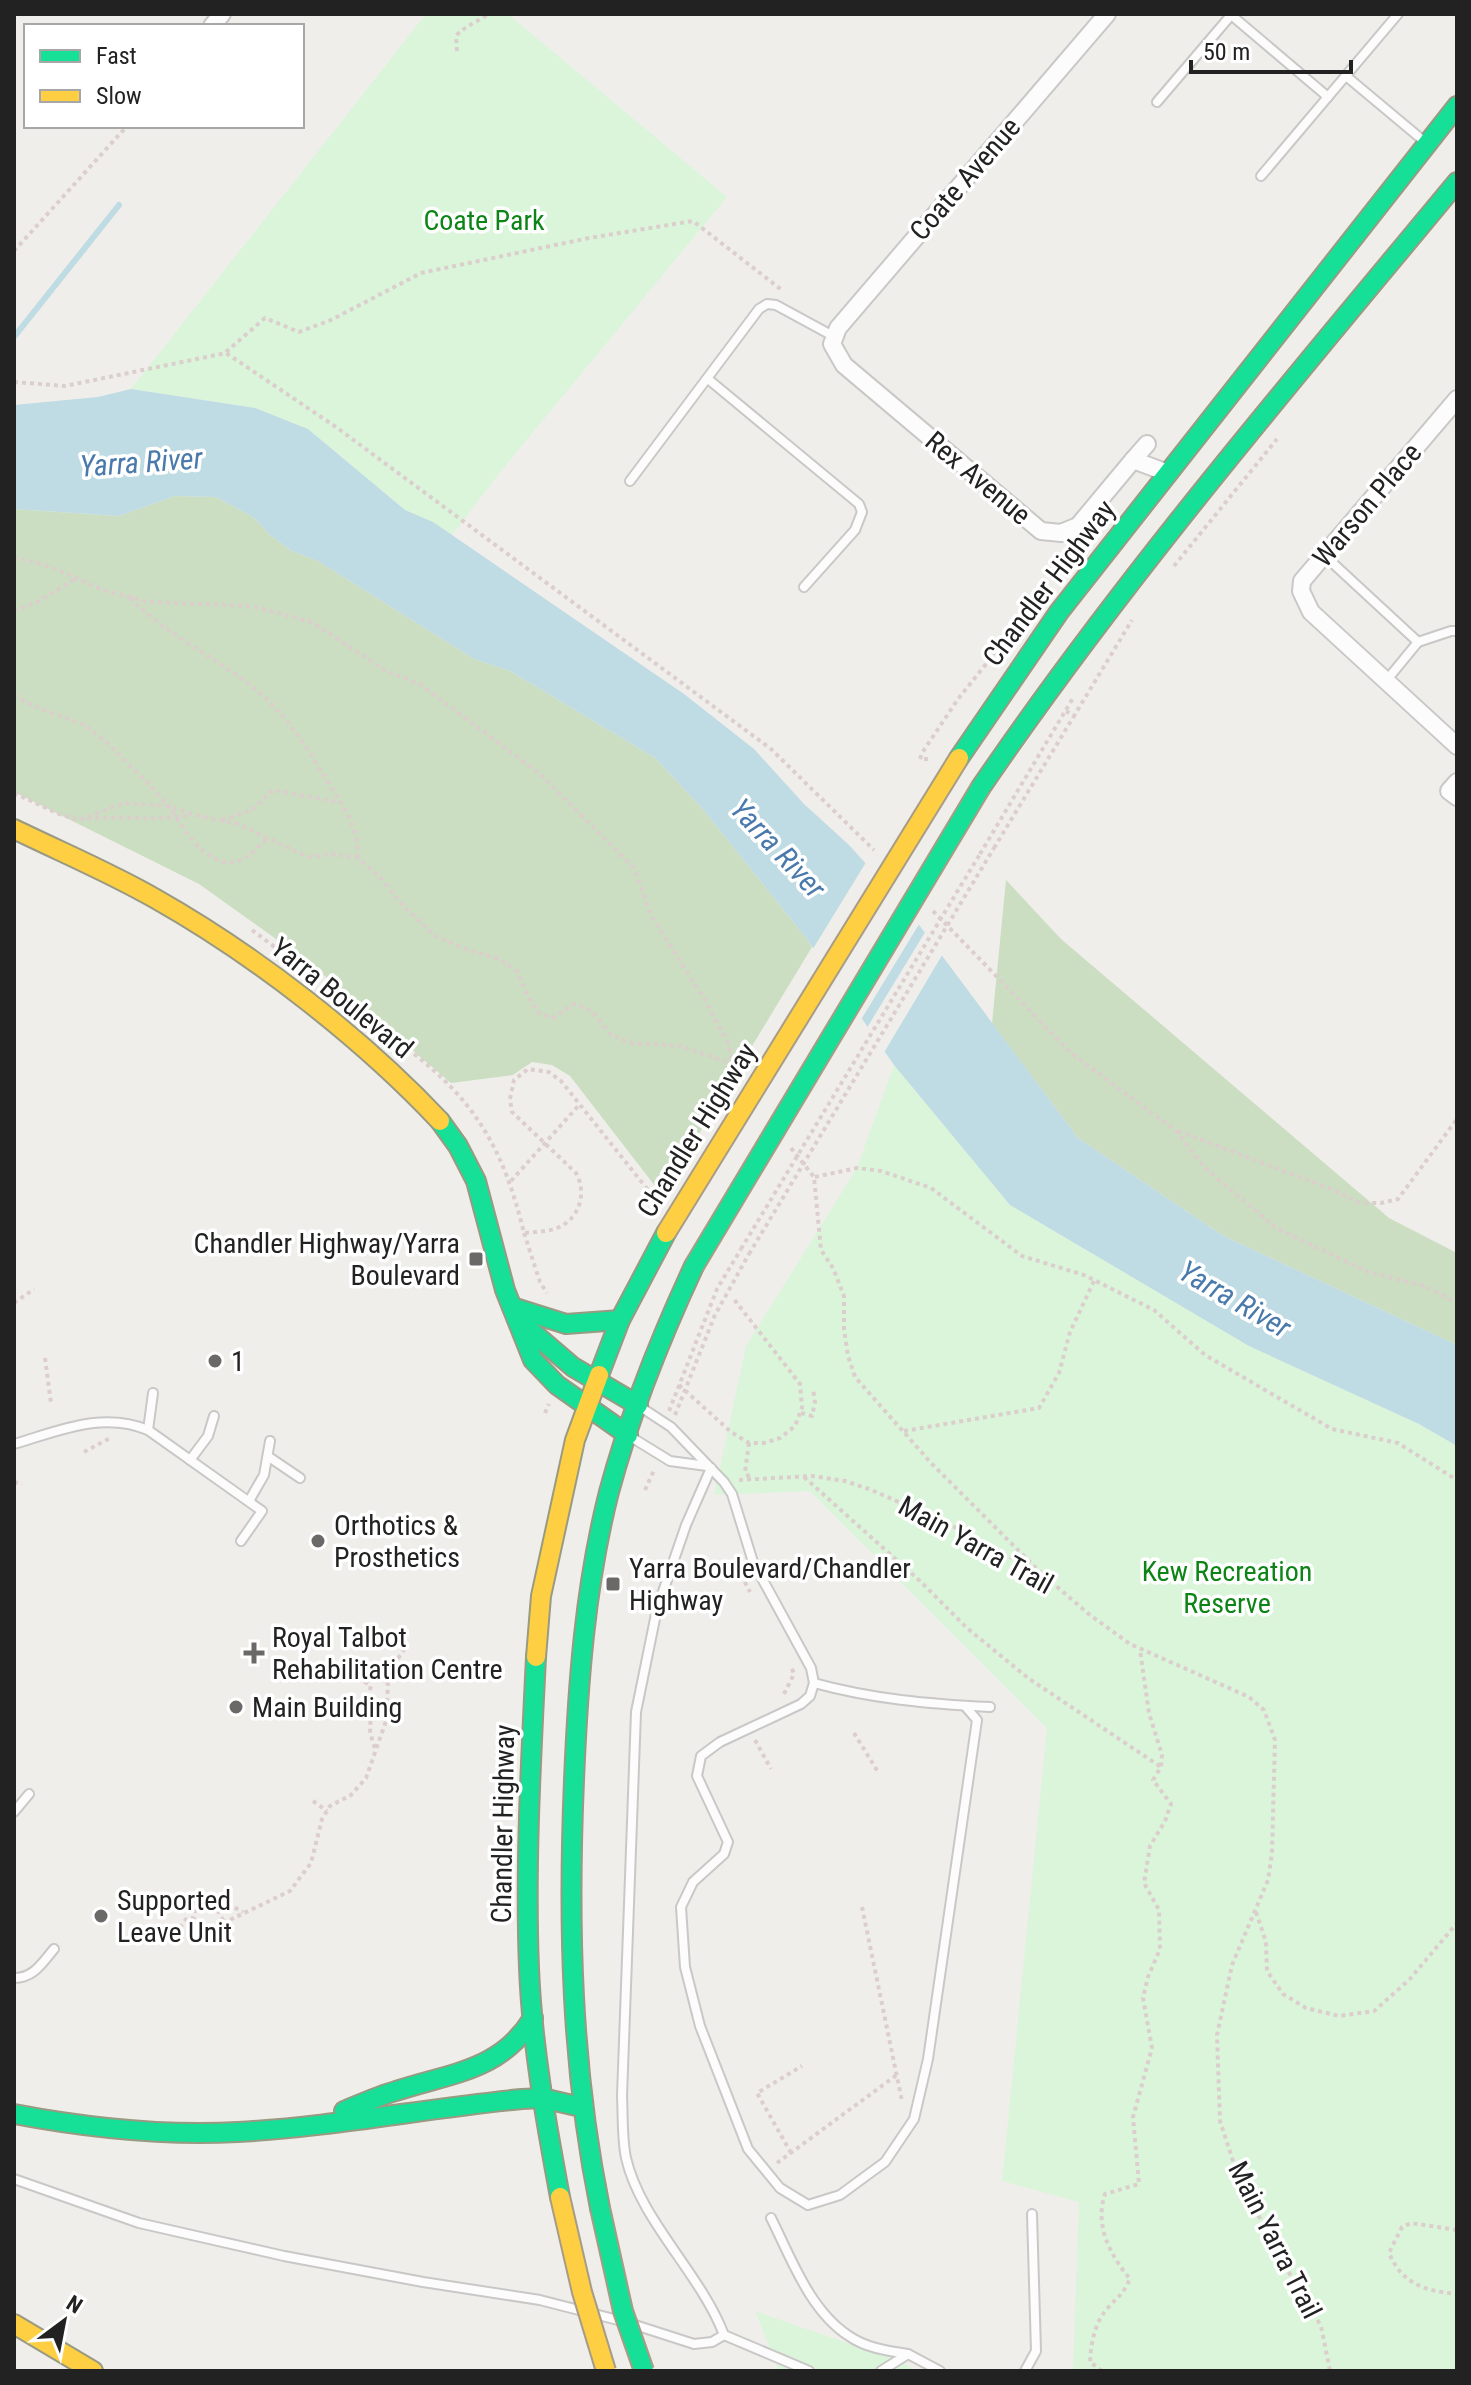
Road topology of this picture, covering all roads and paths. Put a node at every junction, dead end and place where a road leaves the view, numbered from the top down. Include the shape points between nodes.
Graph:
1 (488, 14) edge
2 (1107, 14) edge
3 (1231, 14) edge
4 (1398, 14) edge
5 (457, 51) dead end
6 (1346, 76) junction
7 (1328, 97) junction
8 (1157, 102) dead end
9 (1457, 106) edge
10 (125, 128) edge
11 (1427, 144) junction
12 (1261, 176) dead end
13 (1457, 182) edge
14 (14, 251) edge
15 (790, 297) dead end
16 (833, 342) junction
17 (226, 353) junction
18 (708, 379) junction
19 (14, 382) edge
20 (1457, 399) edge
21 (1281, 434) dead end
22 (1147, 444) dead end
23 (1133, 460) junction
24 (1168, 473) junction
25 (630, 481) dead end
26 (1325, 556) junction
27 (14, 557) edge
28 (1174, 566) dead end
29 (77, 578) junction
30 (804, 587) dead end
31 (129, 597) junction
32 (1035, 603) dead end
33 (14, 611) edge
34 (1135, 614) dead end
35 (1457, 631) edge
36 (1418, 642) junction
37 (1386, 681) junction
38 (14, 695) edge
39 (1074, 716) junction
40 (1457, 746) edge
41 (928, 759) dead end
42 (1023, 783) junction
43 (1030, 787) junction
44 (14, 793) edge
45 (340, 802) junction
46 (168, 806) junction
47 (192, 814) junction
48 (174, 818) junction
49 (84, 820) junction
50 (219, 821) junction
51 (14, 829) edge
52 (268, 838) junction
53 (881, 857) dead end
54 (357, 858) junction
55 (932, 910) dead end
56 (733, 1064) junction
57 (741, 1077) dead end
58 (580, 1104) junction
59 (1457, 1119) edge
60 (1175, 1130) junction
61 (786, 1141) dead end
62 (545, 1143) junction
63 (814, 1177) junction
64 (511, 1181) dead end
65 (656, 1200) dead end
66 (575, 1214) dead end
67 (524, 1233) dead end
68 (1094, 1281) junction
69 (34, 1289) dead end
70 (549, 1296) dead end
71 (733, 1298) dead end
72 (14, 1303) edge
73 (1457, 1303) edge
74 (513, 1312) junction
75 (620, 1320) junction
76 (45, 1358) dead end
77 (596, 1380) junction
78 (813, 1389) dead end
79 (684, 1390) junction
80 (153, 1393) dead end
81 (51, 1403) dead end
82 (638, 1405) junction
83 (586, 1407) junction
84 (801, 1413) junction
85 (214, 1416) dead end
86 (148, 1430) junction
87 (904, 1431) junction
88 (628, 1435) junction
89 (270, 1441) dead end
90 (749, 1443) junction
91 (14, 1444) edge
92 (269, 1457) junction
93 (190, 1460) junction
94 (709, 1468) junction
95 (804, 1477) junction
96 (300, 1478) dead end
97 (1457, 1480) edge
98 (14, 1482) edge
99 (22, 1484) dead end
100 (249, 1501) junction
101 (241, 1541) dead end
102 (738, 1563) dead end
103 (1042, 1574) junction
104 (758, 1604) dead end
105 (400, 1639) dead end
106 (1140, 1648) junction
107 (788, 1655) dead end
108 (386, 1676) junction
109 (814, 1683) junction
110 (777, 1698) dead end
111 (965, 1706) junction
112 (990, 1707) dead end
113 (751, 1727) junction
114 (854, 1733) dead end
115 (375, 1749) junction
116 (1161, 1767) junction
117 (771, 1769) dead end
118 (878, 1772) dead end
119 (29, 1794) dead end
120 (313, 1801) dead end
121 (327, 1811) junction
122 (14, 1812) edge
123 (209, 1894) junction
124 (862, 1907) dead end
125 (1256, 1912) junction
126 (245, 1913) junction
127 (224, 1922) junction
128 (1457, 1923) edge
129 (167, 1928) dead end
130 (175, 1934) junction
131 (54, 1949) dead end
132 (14, 1978) edge
133 (533, 2018) junction
134 (802, 2066) dead end
135 (898, 2074) junction
136 (542, 2098) junction
137 (581, 2107) junction
138 (14, 2114) edge
139 (312, 2124) junction
140 (908, 2131) junction
141 (791, 2153) junction
142 (767, 2171) junction
143 (14, 2179) edge
144 (1032, 2214) dead end
145 (771, 2218) dead end
146 (1457, 2230) edge
147 (1457, 2294) edge
148 (14, 2324) edge
149 (724, 2335) junction
150 (908, 2354) junction
151 (93, 2371) edge
152 (606, 2371) edge
153 (644, 2371) edge
154 (809, 2371) edge
155 (881, 2371) edge
156 (940, 2371) edge
157 (1025, 2371) edge
158 (1102, 2371) edge
159 (1115, 2371) edge
160 (1133, 2371) edge
161 (1330, 2371) edge

1 - 5 path via 465,25 456,36
2 - 16 street, Coate Avenue
3 - 7 lane
3 - 8 lane
4 - 6 lane
6 - 7 lane
6 - 11 lane
7 - 12 lane
9 - 11 main road, Chandler Highway
10 - 14 path
11 - 24 main road, Chandler Highway
13 - 82 main road, bridge via 1111,603 1029,714 714,1229 663,1332
15 - 17 path via 693,221 421,273 299,332 265,318
16 - 18 lane via 784,308 767,304
16 - 23 street, Rex Avenue via 844,365 1030,524 1049,533 1072,530
17 - 19 path via 65,386
17 - 53 path via 336,427 771,749
18 - 25 lane
18 - 30 lane via 859,504 862,512 855,530
20 - 26 street, Warson Place
21 - 28 path
22 - 23 street, Rex Avenue
23 - 24 street
24 - 75 main road, Chandler Highway, bridge via 1059,612 959,758 666,1233
26 - 36 lane
26 - 37 street, Warson Place via 1302,581 1311,612
27 - 29 path
29 - 31 path
29 - 33 path
31 - 45 path via 147,616 254,688 278,711
31 - 56 path via 250,606 312,622 386,671 421,685 540,774 634,868 652,917 728,1043
32 - 41 path via 958,699 922,753 920,759
34 - 39 path
35 - 36 lane
36 - 37 lane
37 - 40 street, Warson Place
38 - 46 path via 86,725
39 - 42 path via 1066,711
39 - 43 path
42 - 43 path
42 - 79 path, bridge via 717,1289 679,1385
43 - 79 path, bridge via 749,1254 715,1315
44 - 49 path
45 - 50 path via 273,790 252,810
45 - 54 path via 359,841
46 - 47 path
46 - 48 path
46 - 49 path via 124,803
47 - 48 path
47 - 50 path
48 - 49 path
48 - 52 path via 195,843 222,862 249,856
50 - 52 path
51 - 74 main road, Yarra Boulevard via 142,892 224,940 409,1088 440,1121 476,1181
52 - 54 path via 308,857
54 - 56 path via 437,937 499,959 518,972 539,1013 552,1018 574,1004 592,1011 610,1034 631,1043 680,1046
55 - 60 path via 1071,1053
56 - 57 path
58 - 62 path
58 - 62 path via 549,1072 528,1069 514,1080 512,1112
58 - 65 path
59 - 60 path via 1398,1199 1381,1203 1360,1203
60 - 73 path via 1205,1168 1276,1228 1368,1272 1425,1286
61 - 63 path
62 - 64 path
62 - 66 path via 581,1180 583,1195
63 - 68 path via 857,1168 931,1188 1022,1256
63 - 87 path via 821,1250 844,1296 844,1329 855,1377
67 - 70 path
68 - 87 path via 1070,1332 1059,1373 1039,1408
68 - 97 path via 1154,1310 1205,1355 1332,1429 1398,1443
69 - 72 path
71 - 84 path via 800,1384
74 - 75 main road via 566,1324
74 - 77 main road via 567,1362
74 - 83 main road, Yarra Boulevard via 537,1366
75 - 77 main road, Chandler Highway
76 - 81 path
77 - 82 main road
77 - 83 main road, Chandler Highway
78 - 84 path via 812,1416
79 - 90 path
80 - 86 lane
82 - 88 main road
82 - 94 lane via 671,1427
83 - 88 main road, Yarra Boulevard
83 - 133 main road, Chandler Highway via 570,1454 537,1625 529,1926
84 - 90 path via 780,1438
85 - 93 lane via 208,1436
86 - 91 lane via 101,1421
86 - 93 lane
87 - 103 path
88 - 94 lane via 670,1461
88 - 137 main road via 602,1527 588,1605 575,1752 571,1979
89 - 92 lane
90 - 95 path, Main Yarra Trail via 745,1472 750,1478
92 - 96 lane
92 - 100 lane
93 - 100 lane
94 - 109 lane via 732,1494 753,1562 811,1668
94 - 149 lane via 657,1609 636,1712 622,2096 626,2157 638,2189 714,2309
95 - 103 path, Main Yarra Trail via 869,1489
95 - 116 path via 1028,1678
98 - 99 path
100 - 101 lane via 262,1511
102 - 104 path
103 - 106 path, Main Yarra Trail via 1121,1639
105 - 108 path via 406,1647
106 - 116 path
106 - 125 path, Main Yarra Trail via 1249,1697 1271,1724 1272,1853
107 - 110 path via 794,1674 787,1692
108 - 115 path via 386,1721
108 - 115 path via 369,1664 362,1671 371,1686 364,1708 373,1716 369,1732
109 - 111 lane via 859,1695
109 - 113 lane via 801,1704
111 - 112 lane
111 - 140 lane via 977,1720 928,2059
113 - 117 path
113 - 142 lane via 701,1756 697,1776 728,1842 724,1854 693,1882 681,1907 685,1967 700,2026 748,2149
114 - 118 path
115 - 121 path via 366,1778
116 - 158 path via 1153,1780 1171,1804 1150,1846 1144,1883 1159,1910 1160,1949 1143,1998 1152,2048 1133,2117 1139,2184 1105,2194 1100,2208 1113,2258 1130,2279 1091,2341 1090,2362
119 - 122 lane
120 - 121 path
121 - 126 path via 311,1863 290,1891
123 - 126 path
123 - 127 path
123 - 130 path via 196,1901 194,1918 187,1918
124 - 135 path
125 - 128 path via 1266,1942 1267,1971 1283,1994 1306,2008 1339,2016 1374,2011 1409,1980
125 - 161 path, Main Yarra Trail via 1232,1965 1217,2035 1220,2121 1242,2184 1321,2326
126 - 127 path
127 - 130 path via 186,1941
129 - 130 path
131 - 132 lane via 36,1972
133 - 136 main road, Chandler Highway
133 - 139 main road via 521,2038 499,2056
134 - 141 path via 757,2093
135 - 140 path
135 - 141 path
136 - 137 main road
136 - 139 main road
136 - 152 main road, Chandler Highway, bridge via 582,2292
137 - 153 main road, bridge via 623,2311
138 - 139 main road via 139,2132 241,2132
140 - 142 lane via 874,2171 840,2195 808,2205 780,2188
141 - 142 path
143 - 149 lane via 139,2223 284,2256 540,2300 694,2344
144 - 157 lane via 1036,2351
145 - 150 lane via 822,2312 849,2337 881,2351
146 - 147 path via 1411,2223 1402,2227 1389,2253 1396,2270 1410,2281 1431,2292
148 - 151 main road
149 - 154 lane
150 - 155 lane
150 - 156 lane
159 - 160 path

